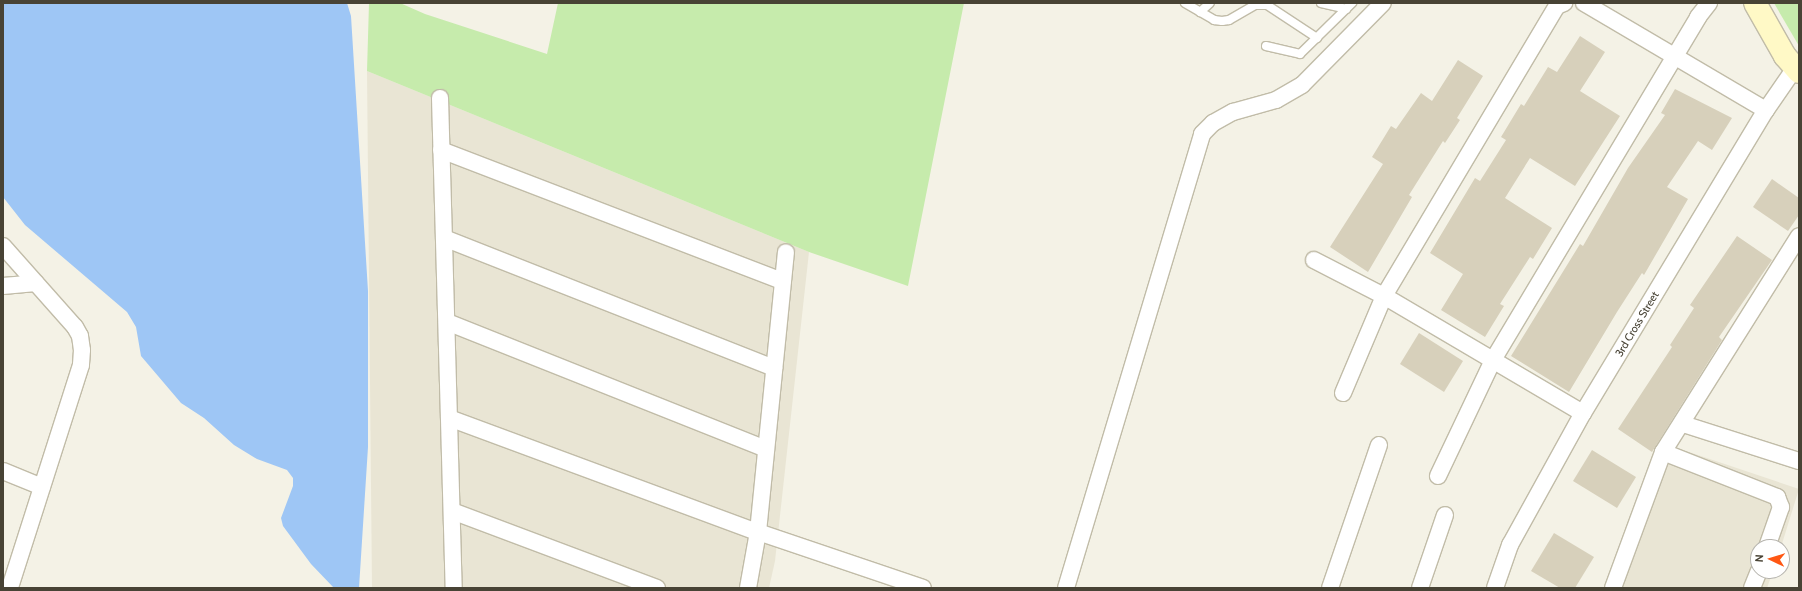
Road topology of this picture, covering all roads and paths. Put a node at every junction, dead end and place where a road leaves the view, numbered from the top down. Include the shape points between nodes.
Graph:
1 (1185, 3) edge
2 (1210, 3) edge
3 (1321, 3) edge
4 (1383, 3) edge
5 (1564, 3) edge
6 (1584, 3) edge
7 (1710, 3) edge
8 (1755, 3) edge
9 (1349, 6) edge
10 (1200, 12) junction
11 (1317, 38) junction
12 (1266, 46) dead end
13 (1675, 56) junction
14 (1797, 70) edge
15 (440, 98) dead end
16 (1766, 110) junction
17 (441, 150) junction
18 (1799, 236) edge
19 (444, 238) junction
20 (3, 246) edge
21 (786, 252) dead end
22 (1314, 260) dead end
23 (783, 281) junction
24 (36, 283) junction
25 (3, 286) edge
26 (1384, 296) junction
27 (446, 322) junction
28 (1493, 360) junction
29 (774, 368) junction
30 (1343, 393) dead end
31 (1583, 413) junction
32 (449, 418) junction
33 (1683, 424) junction
34 (1379, 445) dead end
35 (766, 449) junction
36 (1664, 452) junction
37 (1799, 461) edge
38 (3, 471) edge
39 (1438, 476) dead end
40 (42, 487) junction
41 (452, 510) junction
42 (1445, 515) dead end
43 (758, 532) junction
44 (1770, 539) edge
45 (10, 588) edge
46 (454, 588) edge
47 (657, 588) edge
48 (748, 588) edge
49 (923, 588) edge
50 (1066, 588) edge
51 (1330, 588) edge
52 (1420, 588) edge
53 (1495, 588) edge
54 (1613, 588) edge

1 - 10 lane
2 - 10 lane
3 - 9 lane
4 - 50 street via 1302,85 1276,100 1233,112 1213,123 1202,134
5 - 26 street via 1557,6
6 - 13 street
7 - 13 street
8 - 14 main road via 1785,56
9 - 11 lane
10 - 11 lane via 1214,20 1229,20 1255,5 1267,4
11 - 12 lane via 1300,54
13 - 16 street
13 - 28 street
14 - 16 street, 3rd Cross Street
15 - 17 street
16 - 31 street, 3rd Cross Street
17 - 19 street
17 - 23 street
18 - 33 street
19 - 27 street
19 - 29 street
20 - 24 street
21 - 23 street
22 - 26 street
23 - 29 street
24 - 25 street
24 - 40 street via 75,327 80,336 82,350 81,365
26 - 28 street
26 - 30 street
27 - 32 street
27 - 35 street
28 - 31 street
28 - 39 street
29 - 35 street
31 - 53 street, 3rd Cross Street via 1510,545
32 - 41 street
32 - 43 street
33 - 36 street
33 - 37 street
34 - 51 street
35 - 43 street
36 - 44 street via 1777,496 1781,507
36 - 54 street
38 - 40 street
40 - 45 street
41 - 46 street
41 - 47 street
42 - 52 street
43 - 48 street
43 - 49 street

